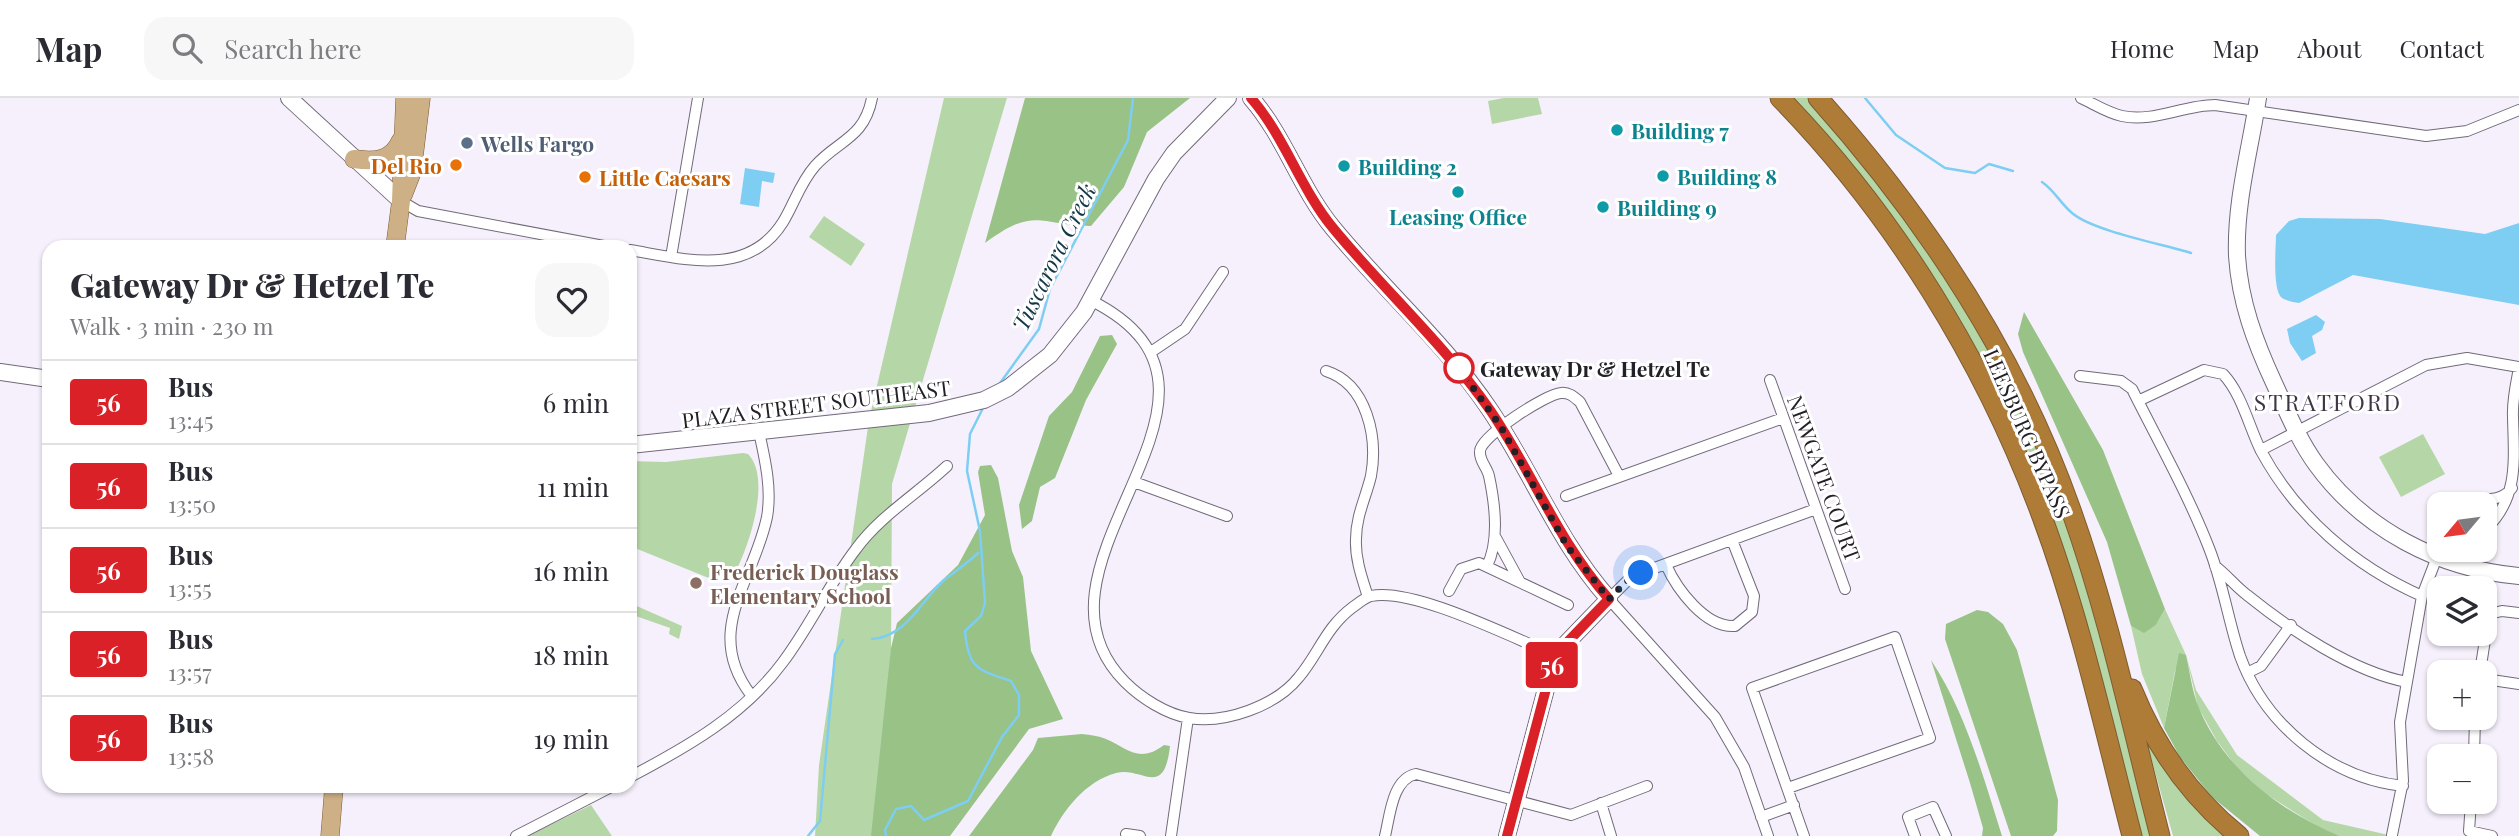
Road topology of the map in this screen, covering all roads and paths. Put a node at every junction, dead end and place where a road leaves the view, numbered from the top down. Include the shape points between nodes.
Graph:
1 (289, 98) edge
2 (405, 98) edge
3 (421, 98) edge
4 (698, 98) edge
5 (872, 98) edge
6 (1228, 98) edge
7 (1251, 98) edge
8 (1780, 98) edge
9 (1818, 98) edge
10 (2082, 98) edge
11 (2257, 105) edge
12 (2519, 110) edge
13 (401, 140) junction
14 (354, 159) junction
15 (401, 201) junction
16 (396, 240) edge
17 (572, 240) edge
18 (637, 251) edge
19 (671, 257) junction
20 (1223, 272) dead end
21 (1090, 300) junction
22 (1151, 352) junction
23 (2519, 367) edge
24 (1326, 371) dead end
25 (0, 372) edge
26 (2080, 376) dead end
27 (42, 378) edge
28 (1770, 380) dead end
29 (2138, 401) junction
30 (1783, 418) junction
31 (1501, 427) junction
32 (759, 432) junction
33 (2296, 432) junction
34 (637, 444) edge
35 (2261, 450) junction
36 (947, 467) dead end
37 (1619, 476) junction
38 (1134, 482) junction
39 (2514, 486) junction
40 (1566, 496) dead end
41 (2497, 499) edge
42 (1816, 509) junction
43 (1227, 516) dead end
44 (2497, 517) edge
45 (1495, 536) junction
46 (1732, 540) junction
47 (2427, 552) edge
48 (2435, 562) edge
49 (2454, 562) edge
50 (1667, 565) junction
51 (1487, 566) junction
52 (2215, 566) junction
53 (2519, 576) edge
54 (1520, 582) junction
55 (1844, 589) dead end
56 (1449, 591) dead end
57 (2422, 596) junction
58 (1368, 597) junction
59 (1609, 599) junction
60 (1568, 605) dead end
61 (2519, 613) edge
62 (2104, 620) junction
63 (2291, 625) junction
64 (1555, 655) junction
65 (2482, 660) edge
66 (2248, 673) junction
67 (2497, 681) edge
68 (2407, 682) junction
69 (2519, 684) edge
70 (751, 695) junction
71 (1188, 718) junction
72 (637, 773) edge
73 (1647, 786) dead end
74 (2403, 786) junction
75 (1788, 788) junction
76 (333, 793) edge
77 (599, 793) edge
78 (1517, 799) junction
79 (1601, 803) junction
80 (1794, 805) junction
81 (2470, 814) edge
82 (1761, 817) junction
83 (1126, 834) dead end
84 (2392, 835) edge
85 (330, 836) edge
86 (516, 836) edge
87 (1140, 836) edge
88 (1171, 836) edge
89 (1385, 836) edge
90 (1507, 836) edge
91 (1611, 836) edge
92 (1768, 836) edge
93 (1804, 836) edge
94 (1915, 836) edge
95 (1946, 836) edge
96 (2132, 836) edge
97 (2160, 836) edge
98 (2239, 836) edge
99 (2492, 836) edge

1 - 14 street
2 - 13 main road
3 - 15 main road via 412,172
4 - 19 street
5 - 19 street via 860,128 818,163 805,178 783,222 751,253 718,262
6 - 21 street, PLAZA STREET SOUTHEAST via 1162,170
7 - 31 street via 1280,138 1326,219 1458,367
8 - 96 highway, LEESBURG BYPASS via 1848,174 1889,231 1945,315 1994,405 2060,570
9 - 62 highway, LEESBURG BYPASS via 1915,218 1992,336 2054,466 2084,547
10 - 11 street via 2110,112 2134,117 2200,105
11 - 12 street via 2426,136 2467,131
11 - 33 street via 2239,213 2241,290 2258,346
13 - 14 main road via 397,150 382,160
13 - 15 main road
14 - 15 street
15 - 16 main road
15 - 17 street via 418,211
18 - 19 street
20 - 22 street via 1185,329
21 - 22 street via 1132,326
21 - 32 street, PLAZA STREET SOUTHEAST via 1066,336 1031,372 984,400 940,411
22 - 38 street via 1158,372 1160,407
23 - 33 street via 2467,358 2440,360
23 - 39 street via 2514,399
24 - 58 street via 1340,376 1354,390 1371,431 1371,475 1356,537 1356,555
25 - 27 street
26 - 29 street via 2121,381
28 - 30 street, NEWGATE COURT
29 - 35 street via 2204,370 2217,371 2228,379
29 - 52 street
30 - 37 street
30 - 42 street, NEWGATE COURT
31 - 37 street via 1565,392 1580,402
31 - 45 street via 1480,447 1489,474
31 - 59 street via 1567,546
32 - 34 street, PLAZA STREET SOUTHEAST
32 - 70 street via 767,514 736,602 730,634 736,668
33 - 35 street
33 - 47 street via 2316,464 2355,508
35 - 57 street via 2291,497 2326,535 2369,569
36 - 70 street via 872,530 846,562 782,663
37 - 40 street
38 - 43 street
38 - 71 street via 1096,576 1097,626 1109,659 1124,681 1162,708
39 - 41 street
39 - 44 street
42 - 46 street
42 - 55 street, NEWGATE COURT
45 - 51 street
45 - 54 street
46 - 50 street
46 - 50 street via 1754,596 1752,612 1735,626 1718,625 1707,617 1673,579
48 - 57 street
49 - 53 street
50 - 59 street via 1629,579
51 - 54 street
51 - 56 street via 1476,563 1461,569
52 - 63 street via 2250,598
52 - 66 street
54 - 60 street
57 - 68 street
58 - 64 street via 1412,599
58 - 71 street via 1332,625 1299,678 1282,693 1250,710
59 - 64 street
59 - 82 street via 1715,717 1744,767
61 - 65 street via 2488,614
62 - 97 highway, LEESBURG BYPASS
62 - 98 highway via 2133,693 2167,757 2194,793
63 - 66 street via 2261,666
63 - 68 street via 2359,667
64 - 78 street
66 - 74 street via 2281,724 2316,753 2378,782
67 - 69 street
68 - 74 street via 2400,722
70 - 72 street via 694,743
71 - 88 street
73 - 79 street
74 - 84 street
75 - 75 street via 1930,738 1895,637 1752,688
75 - 80 street
76 - 85 main road
77 - 86 street
78 - 79 street via 1571,815
78 - 89 street via 1427,775 1411,775 1400,785
78 - 90 street
79 - 91 street
80 - 82 street
80 - 93 street
81 - 99 street via 2469,831
82 - 92 street
83 - 87 street
94 - 95 street via 1908,817 1933,807

